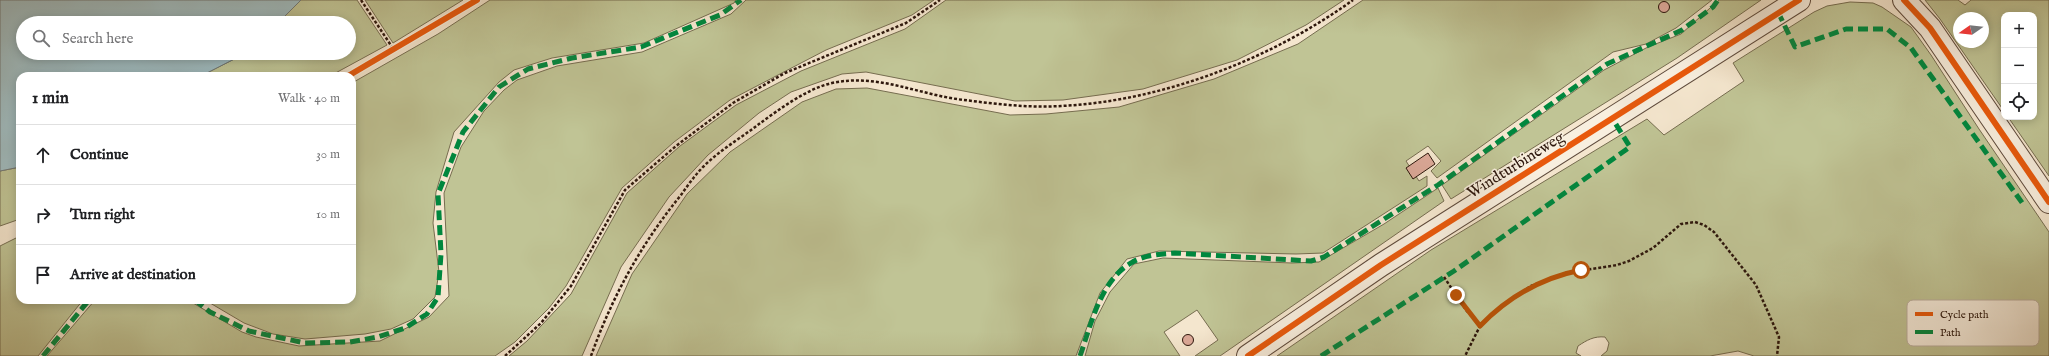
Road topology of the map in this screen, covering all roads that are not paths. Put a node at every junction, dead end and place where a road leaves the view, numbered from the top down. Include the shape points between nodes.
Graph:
1 (1799, 0) edge
2 (1904, 0) edge
3 (2049, 202) edge
4 (1248, 356) edge

1 - 4 street, Windturbineweg via 1387,261
2 - 3 street via 1930,28

